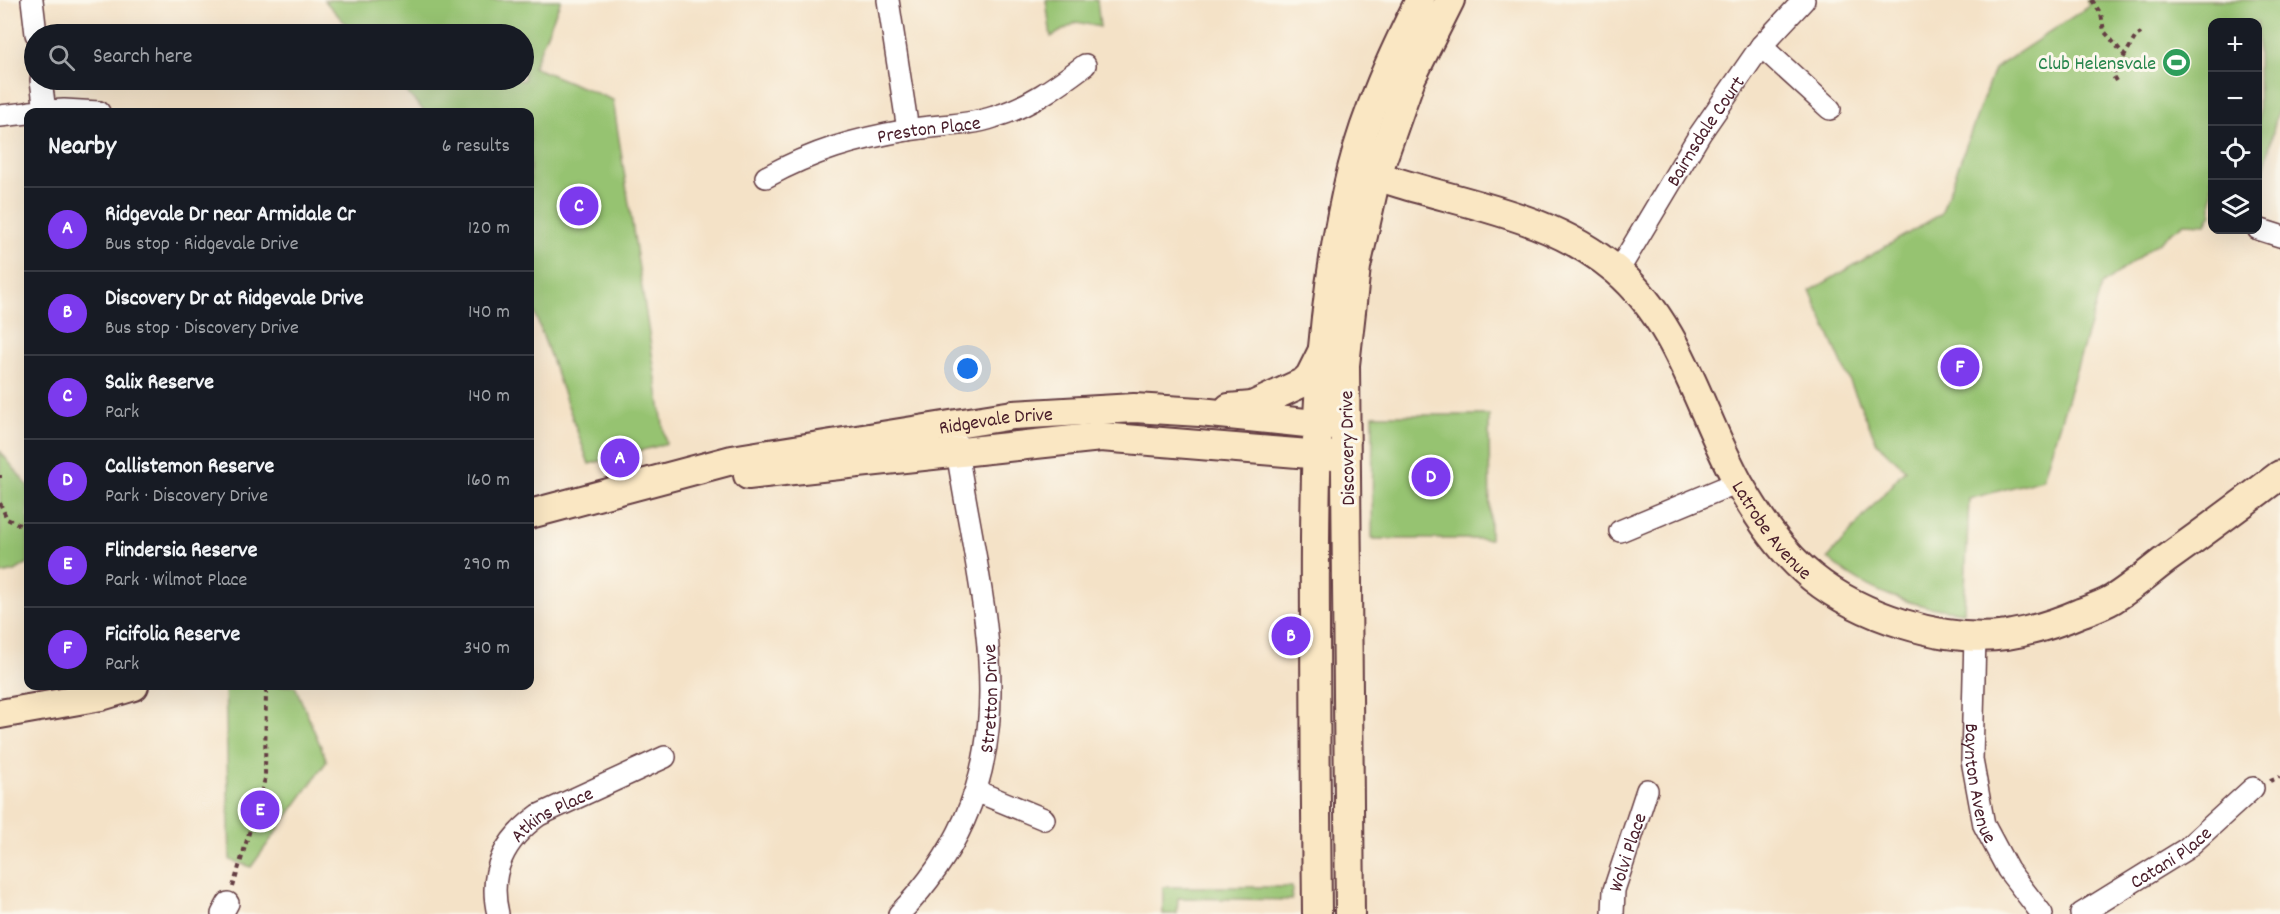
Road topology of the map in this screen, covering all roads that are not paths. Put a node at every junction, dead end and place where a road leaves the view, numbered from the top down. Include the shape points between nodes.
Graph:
1 (32, 0) edge
2 (888, 0) edge
3 (1420, 0) edge
4 (1450, 0) edge
5 (1804, 0) edge
6 (35, 24) edge
7 (1761, 46) junction
8 (1085, 65) dead end
9 (39, 90) edge
10 (35, 108) edge
11 (1830, 109) dead end
12 (24, 113) edge
13 (0, 116) edge
14 (908, 130) junction
15 (1365, 172) junction
16 (766, 177) dead end
17 (2262, 230) edge
18 (2280, 236) edge
19 (1618, 271) junction
20 (1322, 351) junction
21 (1200, 411) junction
22 (953, 425) junction
23 (1317, 426) junction
24 (1346, 426) junction
25 (957, 453) junction
26 (1315, 456) junction
27 (1347, 456) junction
28 (2280, 476) edge
29 (650, 482) junction
30 (1738, 482) junction
31 (534, 513) edge
32 (1620, 531) dead end
33 (1975, 636) junction
34 (120, 690) edge
35 (0, 714) edge
36 (665, 757) dead end
37 (2253, 788) dead end
38 (1647, 790) dead end
39 (976, 792) junction
40 (1044, 819) dead end
41 (498, 914) edge
42 (899, 914) edge
43 (1317, 914) edge
44 (1350, 914) edge
45 (1613, 914) edge
46 (2043, 914) edge
47 (2081, 914) edge

1 - 6 street
2 - 14 street
3 - 15 street, Discovery Drive via 1385,75
4 - 15 street, Discovery Drive
5 - 7 street, Bairnsdale Court
7 - 11 street
7 - 19 street, Bairnsdale Court via 1700,134
8 - 14 street, Preston Place via 1029,103 993,118
9 - 10 street
12 - 13 street
14 - 16 street, Preston Place via 836,145 804,156
15 - 19 street, Latrobe Avenue via 1535,222 1586,247
15 - 20 street, Discovery Drive via 1334,253
15 - 24 street, Discovery Drive via 1345,365
17 - 18 street
19 - 30 street, Latrobe Avenue via 1654,310 1679,353
20 - 21 street via 1310,376 1289,390 1252,406
20 - 23 street, Discovery Drive
21 - 22 street, Ridgevale Drive via 1134,408 1013,415
21 - 23 street, Ridgevale Drive
22 - 25 street, Stretton Drive
22 - 29 street, Ridgevale Drive via 732,460
23 - 24 street, Ridgevale Drive
23 - 26 street, Discovery Drive
24 - 27 street, Discovery Drive
25 - 26 street, Ridgevale Drive via 1101,437 1259,448
25 - 29 street, Ridgevale Drive
25 - 39 street, Stretton Drive via 991,676 988,747
26 - 27 street, Ridgevale Drive
26 - 43 street, Discovery Drive
27 - 44 street, Discovery Drive
28 - 33 street, Latrobe Avenue via 2111,600 2061,621 2006,635
29 - 31 street, Ridgevale Drive
30 - 32 street
30 - 33 street, Latrobe Avenue via 1770,534 1812,577 1858,607 1912,626
33 - 46 street, Baynton Avenue via 1972,760 1984,825 2008,870
34 - 35 street
36 - 41 street, Atkins Place via 539,815 522,827 510,842 495,878
37 - 47 street, Catani Place via 2186,849
38 - 45 street, Wolvi Place via 1614,890
39 - 40 street
39 - 42 street, Stretton Drive via 939,866

